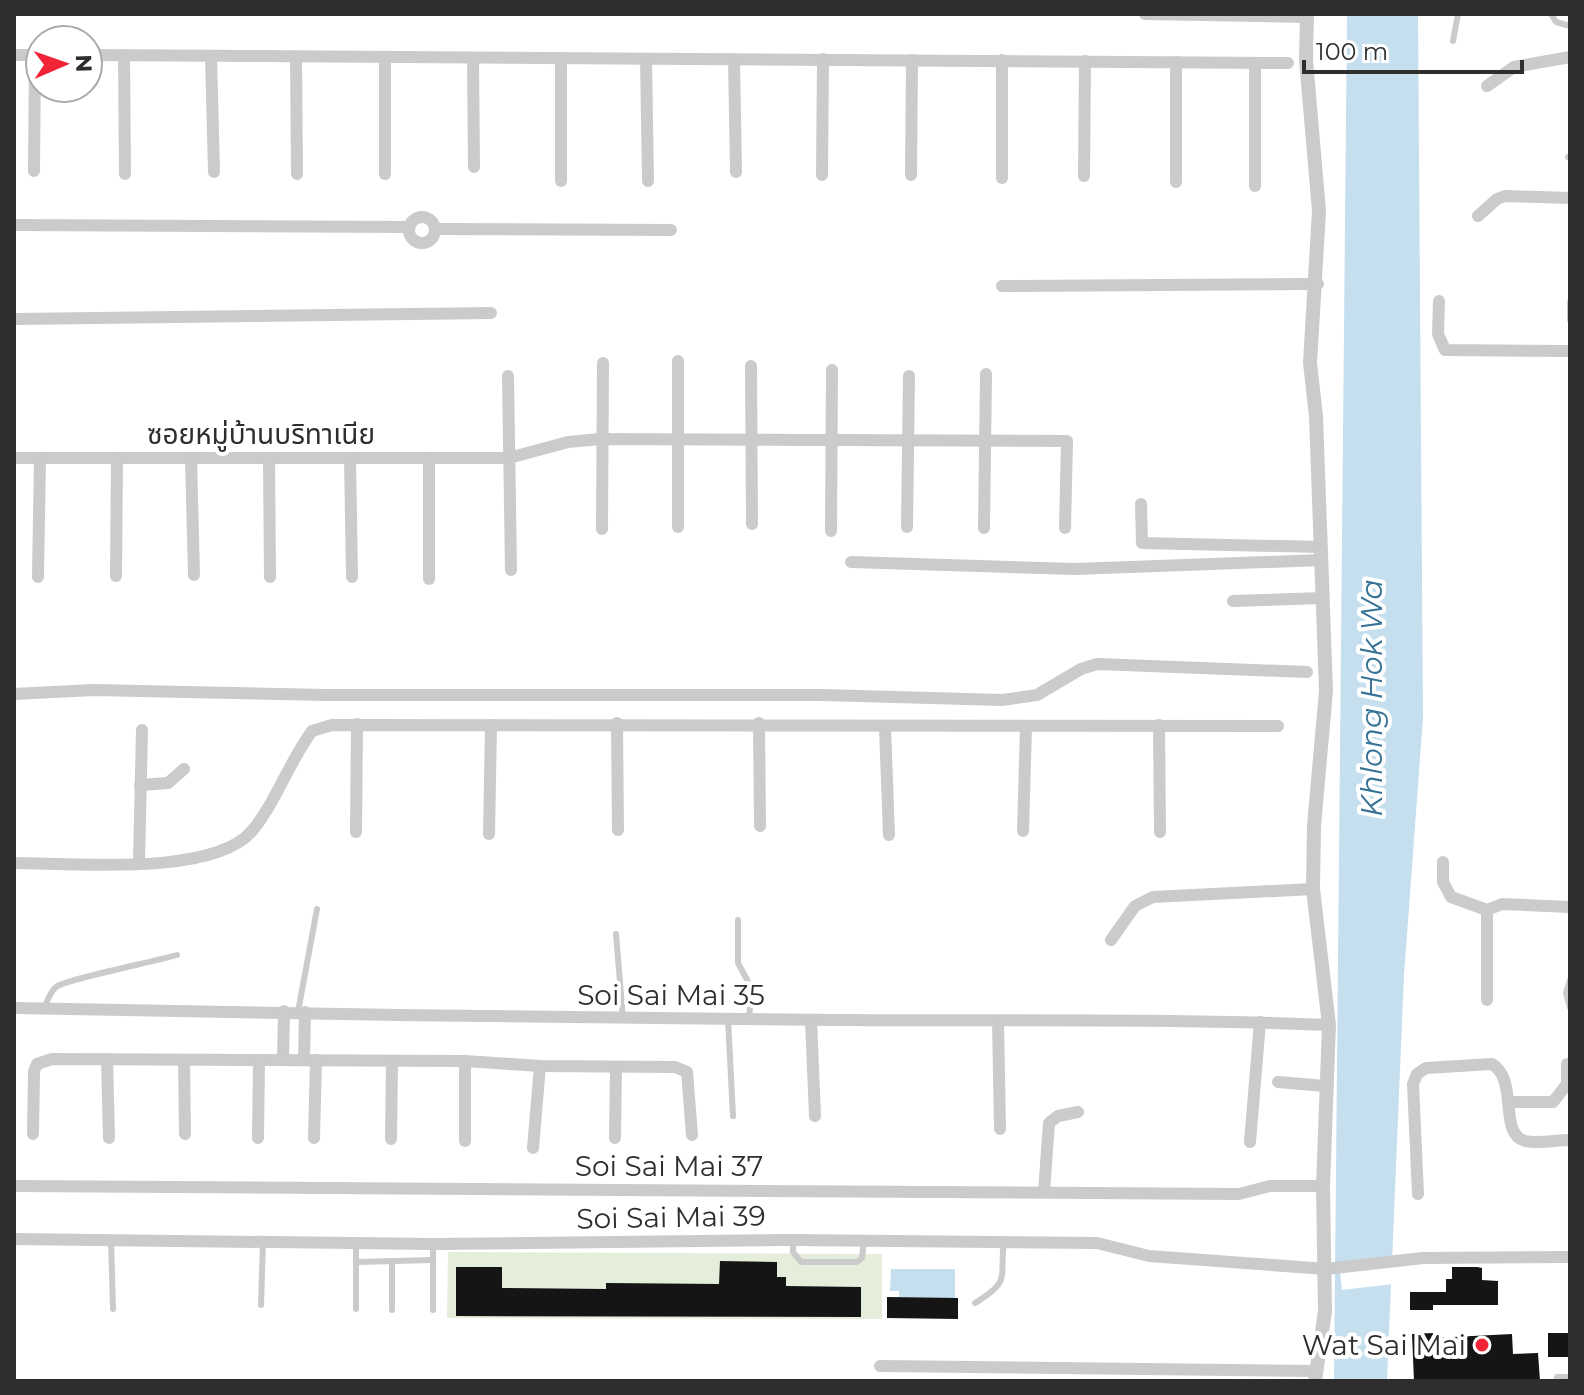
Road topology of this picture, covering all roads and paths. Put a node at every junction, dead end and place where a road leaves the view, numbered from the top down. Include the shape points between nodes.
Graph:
1 (1145, 14) edge
2 (1458, 14) edge
3 (1551, 14) edge
4 (1307, 16) edge
5 (1570, 26) edge
6 (1453, 41) dead end
7 (104, 55) edge
8 (124, 55) junction
9 (211, 56) junction
10 (296, 56) junction
11 (385, 57) junction
12 (1570, 57) edge
13 (473, 58) junction
14 (561, 58) junction
15 (646, 59) junction
16 (734, 59) junction
17 (823, 59) junction
18 (912, 60) junction
19 (1002, 60) junction
20 (1085, 61) junction
21 (1176, 62) junction
22 (1255, 63) junction
23 (1288, 63) dead end
24 (1487, 86) dead end
25 (36, 104) edge
26 (474, 167) dead end
27 (34, 171) dead end
28 (214, 172) dead end
29 (736, 172) dead end
30 (125, 174) dead end
31 (297, 174) dead end
32 (385, 174) dead end
33 (822, 175) dead end
34 (911, 175) dead end
35 (1084, 176) dead end
36 (1002, 178) dead end
37 (561, 181) dead end
38 (648, 181) dead end
39 (1176, 182) dead end
40 (1255, 186) dead end
41 (1570, 198) edge
42 (1478, 216) dead end
43 (14, 225) edge
44 (409, 227) junction
45 (435, 229) junction
46 (671, 230) dead end
47 (1318, 284) junction
48 (1002, 286) dead end
49 (1439, 301) dead end
50 (1570, 302) edge
51 (491, 313) dead end
52 (14, 319) edge
53 (1570, 320) edge
54 (1570, 351) edge
55 (678, 361) dead end
56 (603, 363) dead end
57 (751, 366) dead end
58 (832, 370) dead end
59 (986, 374) dead end
60 (508, 376) dead end
61 (909, 376) dead end
62 (603, 439) junction
63 (678, 439) junction
64 (752, 440) junction
65 (831, 440) junction
66 (908, 441) junction
67 (985, 442) junction
68 (14, 458) edge
69 (40, 458) junction
70 (117, 458) junction
71 (191, 458) junction
72 (269, 458) junction
73 (350, 458) junction
74 (429, 458) junction
75 (509, 458) junction
76 (1141, 504) dead end
77 (752, 524) dead end
78 (678, 527) dead end
79 (907, 527) dead end
80 (984, 528) dead end
81 (1065, 528) dead end
82 (602, 529) dead end
83 (831, 531) dead end
84 (1321, 553) junction
85 (851, 562) dead end
86 (511, 570) dead end
87 (194, 575) dead end
88 (116, 576) dead end
89 (38, 577) dead end
90 (270, 577) dead end
91 (352, 577) dead end
92 (429, 579) dead end
93 (1323, 598) junction
94 (1233, 601) dead end
95 (1307, 672) dead end
96 (14, 694) edge
97 (617, 723) junction
98 (759, 723) junction
99 (357, 724) junction
100 (491, 725) junction
101 (1159, 725) junction
102 (1278, 726) dead end
103 (885, 727) junction
104 (1026, 727) junction
105 (142, 730) dead end
106 (184, 769) dead end
107 (140, 785) junction
108 (760, 826) dead end
109 (618, 830) dead end
110 (1023, 831) dead end
111 (356, 832) dead end
112 (1160, 832) dead end
113 (489, 834) dead end
114 (889, 835) dead end
115 (139, 862) junction
116 (1443, 862) dead end
117 (14, 863) edge
118 (1313, 889) junction
119 (1570, 907) edge
120 (317, 909) dead end
121 (1487, 910) junction
122 (738, 920) dead end
123 (616, 934) dead end
124 (1111, 940) dead end
125 (177, 955) dead end
126 (1570, 980) edge
127 (1487, 1000) dead end
128 (14, 1008) edge
129 (1570, 1008) edge
130 (44, 1009) junction
131 (284, 1011) junction
132 (302, 1012) junction
133 (749, 1018) junction
134 (623, 1019) junction
135 (728, 1019) junction
136 (811, 1020) junction
137 (998, 1021) junction
138 (1260, 1022) junction
139 (1329, 1025) junction
140 (107, 1059) junction
141 (283, 1059) junction
142 (184, 1060) junction
143 (259, 1060) junction
144 (310, 1060) junction
145 (392, 1061) junction
146 (465, 1061) junction
147 (1567, 1064) dead end
148 (540, 1066) junction
149 (616, 1067) junction
150 (1278, 1082) dead end
151 (1325, 1086) junction
152 (1509, 1102) junction
153 (1078, 1112) dead end
154 (733, 1116) dead end
155 (815, 1116) dead end
156 (1000, 1129) dead end
157 (33, 1134) dead end
158 (185, 1134) dead end
159 (692, 1135) dead end
160 (109, 1138) dead end
161 (258, 1138) dead end
162 (314, 1138) dead end
163 (615, 1138) dead end
164 (391, 1139) dead end
165 (1570, 1140) edge
166 (465, 1141) dead end
167 (1250, 1142) dead end
168 (533, 1148) dead end
169 (14, 1186) edge
170 (1323, 1186) junction
171 (1044, 1192) junction
172 (1418, 1194) dead end
173 (14, 1239) edge
174 (111, 1240) junction
175 (793, 1240) junction
176 (864, 1241) junction
177 (1004, 1241) junction
178 (263, 1242) junction
179 (356, 1243) junction
180 (433, 1244) junction
181 (1570, 1257) edge
182 (433, 1260) junction
183 (392, 1261) junction
184 (356, 1262) junction
185 (1330, 1269) junction
186 (975, 1303) dead end
187 (261, 1305) dead end
188 (113, 1309) dead end
189 (356, 1309) dead end
190 (392, 1310) dead end
191 (433, 1310) dead end
192 (880, 1366) dead end
193 (1086, 1374) edge
194 (1244, 1374) edge
195 (1316, 1376) edge
196 (1570, 1377) edge
197 (1556, 1381) edge

1 - 4 street
2 - 6 lane
3 - 5 lane via 1556,22
4 - 47 street via 1306,60 1319,188
7 - 8 street
8 - 9 street
8 - 30 street
9 - 10 street
9 - 28 street
10 - 11 street
10 - 31 street
11 - 13 street
11 - 32 street
12 - 24 street via 1514,67
13 - 14 street
13 - 26 street
14 - 15 street
14 - 37 street
15 - 16 street
15 - 38 street
16 - 17 street
16 - 29 street
17 - 18 street
17 - 33 street
18 - 19 street
18 - 34 street
19 - 20 street
19 - 36 street
20 - 21 street
20 - 35 street
21 - 22 street
21 - 39 street
22 - 23 street
22 - 40 street
25 - 27 street
41 - 42 street via 1505,196
43 - 44 street
44 - 45 street via 420,217
44 - 45 street via 410,237 418,243 432,239
45 - 46 street
47 - 48 street
47 - 84 street via 1310,363
49 - 54 street via 1438,334 1445,350
50 - 53 lane
51 - 52 street
55 - 63 street
56 - 62 street
57 - 64 street
58 - 65 street
59 - 67 street
60 - 75 street
61 - 66 street
62 - 63 street, ซอยหมู่บ้านบริทาเนีย
62 - 75 street, ซอยหมู่บ้านบริทาเนีย
62 - 82 street
63 - 64 street, ซอยหมู่บ้านบริทาเนีย
63 - 78 street
64 - 65 street, ซอยหมู่บ้านบริทาเนีย
64 - 77 street
65 - 66 street, ซอยหมู่บ้านบริทาเนีย
65 - 83 street
66 - 67 street, ซอยหมู่บ้านบริทาเนีย
66 - 79 street
67 - 80 street
67 - 81 street, ซอยหมู่บ้านบริทาเนีย via 1067,441
68 - 69 street, ซอยหมู่บ้านบริทาเนีย
69 - 70 street, ซอยหมู่บ้านบริทาเนีย
69 - 89 street
70 - 71 street, ซอยหมู่บ้านบริทาเนีย
70 - 88 street
71 - 72 street, ซอยหมู่บ้านบริทาเนีย
71 - 87 street
72 - 73 street, ซอยหมู่บ้านบริทาเนีย
72 - 90 street
73 - 74 street, ซอยหมู่บ้านบริทาเนีย
73 - 91 street
74 - 75 street, ซอยหมู่บ้านบริทาเนีย
74 - 92 street
75 - 86 street
76 - 84 street via 1142,543
84 - 85 street via 1076,569
84 - 93 street
93 - 94 street
93 - 118 street via 1326,691
95 - 96 street via 1097,664 1037,695 1002,700 94,690
97 - 98 street
97 - 100 street
97 - 109 street
98 - 103 street
98 - 108 street
99 - 100 street
99 - 111 street
99 - 115 street via 312,731 253,830 239,843 208,858
100 - 113 street
101 - 102 street
101 - 104 street
101 - 112 street
103 - 104 street
103 - 114 street
104 - 110 street
105 - 107 street
106 - 107 street via 168,783
107 - 115 street
115 - 117 street
116 - 121 street via 1443,882 1451,897
118 - 124 street via 1153,897 1135,906
118 - 139 street
119 - 121 street via 1502,904
120 - 132 lane
121 - 127 street
122 - 133 lane via 738,963 752,989
123 - 134 lane
125 - 130 lane via 66,980 51,993
126 - 129 lane
128 - 130 street, Soi Sai Mai 35
130 - 131 street, Soi Sai Mai 35
131 - 132 street, Soi Sai Mai 35
131 - 141 street
132 - 134 street, Soi Sai Mai 35
132 - 144 street
133 - 135 street, Soi Sai Mai 35
133 - 136 street, Soi Sai Mai 35
134 - 135 street, Soi Sai Mai 35
135 - 154 lane
136 - 137 street, Soi Sai Mai 35
136 - 155 street
137 - 138 street, Soi Sai Mai 35
137 - 156 street
138 - 139 street, Soi Sai Mai 35
138 - 167 street
139 - 151 street
140 - 142 street
140 - 157 street via 37,1064
140 - 160 street
141 - 143 street
141 - 144 street
142 - 143 street
142 - 158 street
143 - 161 street
144 - 145 street
144 - 162 street
145 - 146 street
145 - 164 street
146 - 148 street
146 - 166 street
147 - 152 street via 1567,1084 1553,1102
148 - 149 street
148 - 168 street
149 - 159 street via 675,1067 687,1072
149 - 163 street
150 - 151 street
151 - 170 street
152 - 165 street via 1512,1130 1518,1137
152 - 172 street via 1506,1077 1492,1064 1436,1065 1417,1074 1413,1084
153 - 171 street via 1049,1123
169 - 171 street, Soi Sai Mai 37
170 - 171 street, Soi Sai Mai 37 via 1270,1186 1239,1194
170 - 185 street
173 - 174 street, Soi Sai Mai 39
174 - 178 street, Soi Sai Mai 39
174 - 188 lane
175 - 176 street, Soi Sai Mai 39
175 - 176 lane via 793,1252 801,1262 857,1262
175 - 180 street, Soi Sai Mai 39
176 - 177 street, Soi Sai Mai 39
177 - 185 street, Soi Sai Mai 39 via 1097,1243 1149,1256
177 - 186 lane via 998,1289
178 - 179 street, Soi Sai Mai 39
178 - 187 lane
179 - 180 street, Soi Sai Mai 39
179 - 184 lane
180 - 182 lane
181 - 185 street, Soi Sai Mai 39 via 1423,1258
182 - 183 lane
182 - 191 lane
183 - 184 lane
183 - 190 lane
184 - 189 lane
185 - 195 street
192 - 193 street
193 - 194 street
194 - 195 street
196 - 197 lane

